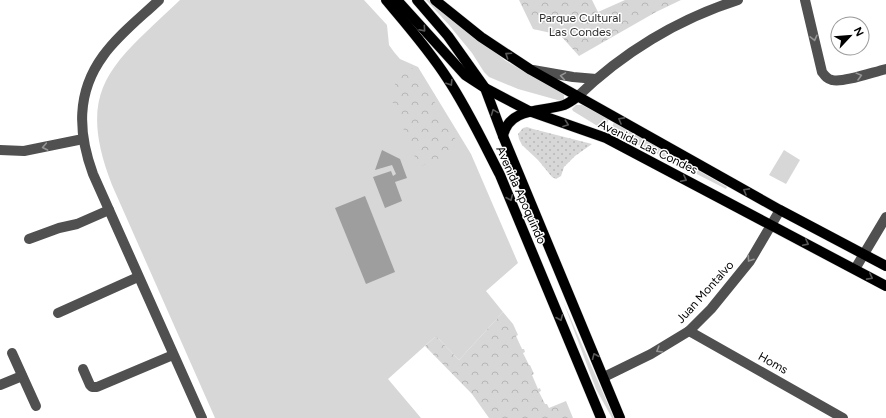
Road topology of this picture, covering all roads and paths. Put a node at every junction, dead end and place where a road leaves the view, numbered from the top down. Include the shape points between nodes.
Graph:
1 (159, 0) edge
2 (386, 0) edge
3 (397, 0) edge
4 (417, 0) edge
5 (435, 0) edge
6 (738, 0) edge
7 (805, 0) edge
8 (886, 69) edge
9 (531, 70) junction
10 (596, 79) junction
11 (485, 88) junction
12 (577, 97) junction
13 (529, 111) junction
14 (503, 136) junction
15 (83, 139) junction
16 (0, 150) edge
17 (108, 210) junction
18 (780, 210) junction
19 (886, 217) edge
20 (771, 226) junction
21 (29, 240) dead end
22 (863, 253) junction
23 (886, 266) edge
24 (855, 269) junction
25 (138, 277) junction
26 (886, 286) edge
27 (58, 313) dead end
28 (689, 332) junction
29 (12, 354) dead end
30 (173, 355) junction
31 (83, 369) dead end
32 (22, 376) junction
33 (604, 377) junction
34 (0, 385) edge
35 (36, 406) dead end
36 (202, 418) edge
37 (601, 418) edge
38 (620, 418) edge
39 (843, 418) edge

1 - 15 street via 110,47 92,73 83,106
2 -> 37 main road, Avenida Apoquindo via 428,51 460,100 490,155
3 -> 11 main road, Avenida Las Condes via 465,75
4 - 11 main road, Avenida Apoquindo via 448,36
9 -> 5 main road, Avenida Las Condes via 480,36
6 - 10 street via 664,33
7 -> 8 street via 822,72 826,78 842,81
10 -> 9 street
9 - 12 main road, Avenida Las Condes
10 - 12 street
11 - 13 main road, Avenida Las Condes
14 -> 11 main road, Avenida Apoquindo
12 - 13 main road via 564,105
18 -> 12 main road, Avenida Las Condes
13 - 14 main road via 510,122
13 -> 20 main road, Avenida Las Condes via 606,138
33 -> 14 main road, Avenida Apoquindo
15 -> 16 street via 24,151
15 - 17 street via 93,174
17 - 21 street via 77,224
17 - 25 street
18 - 20 street, Juan Montalvo
18 - 22 main road, Avenida Las Condes
19 - 22 street
20 -> 24 main road, Avenida Las Condes
20 -> 28 street, Juan Montalvo via 750,261
22 - 23 main road, Avenida Las Condes
22 - 24 street
24 -> 26 main road, Avenida Las Condes
25 - 27 street
25 - 30 street
28 -> 33 street, Juan Montalvo
28 - 39 street, Homs
29 - 32 street
30 - 31 street via 97,387 90,384
30 - 36 street
32 - 34 street
32 - 35 street
33 - 38 main road, Avenida Apoquindo

